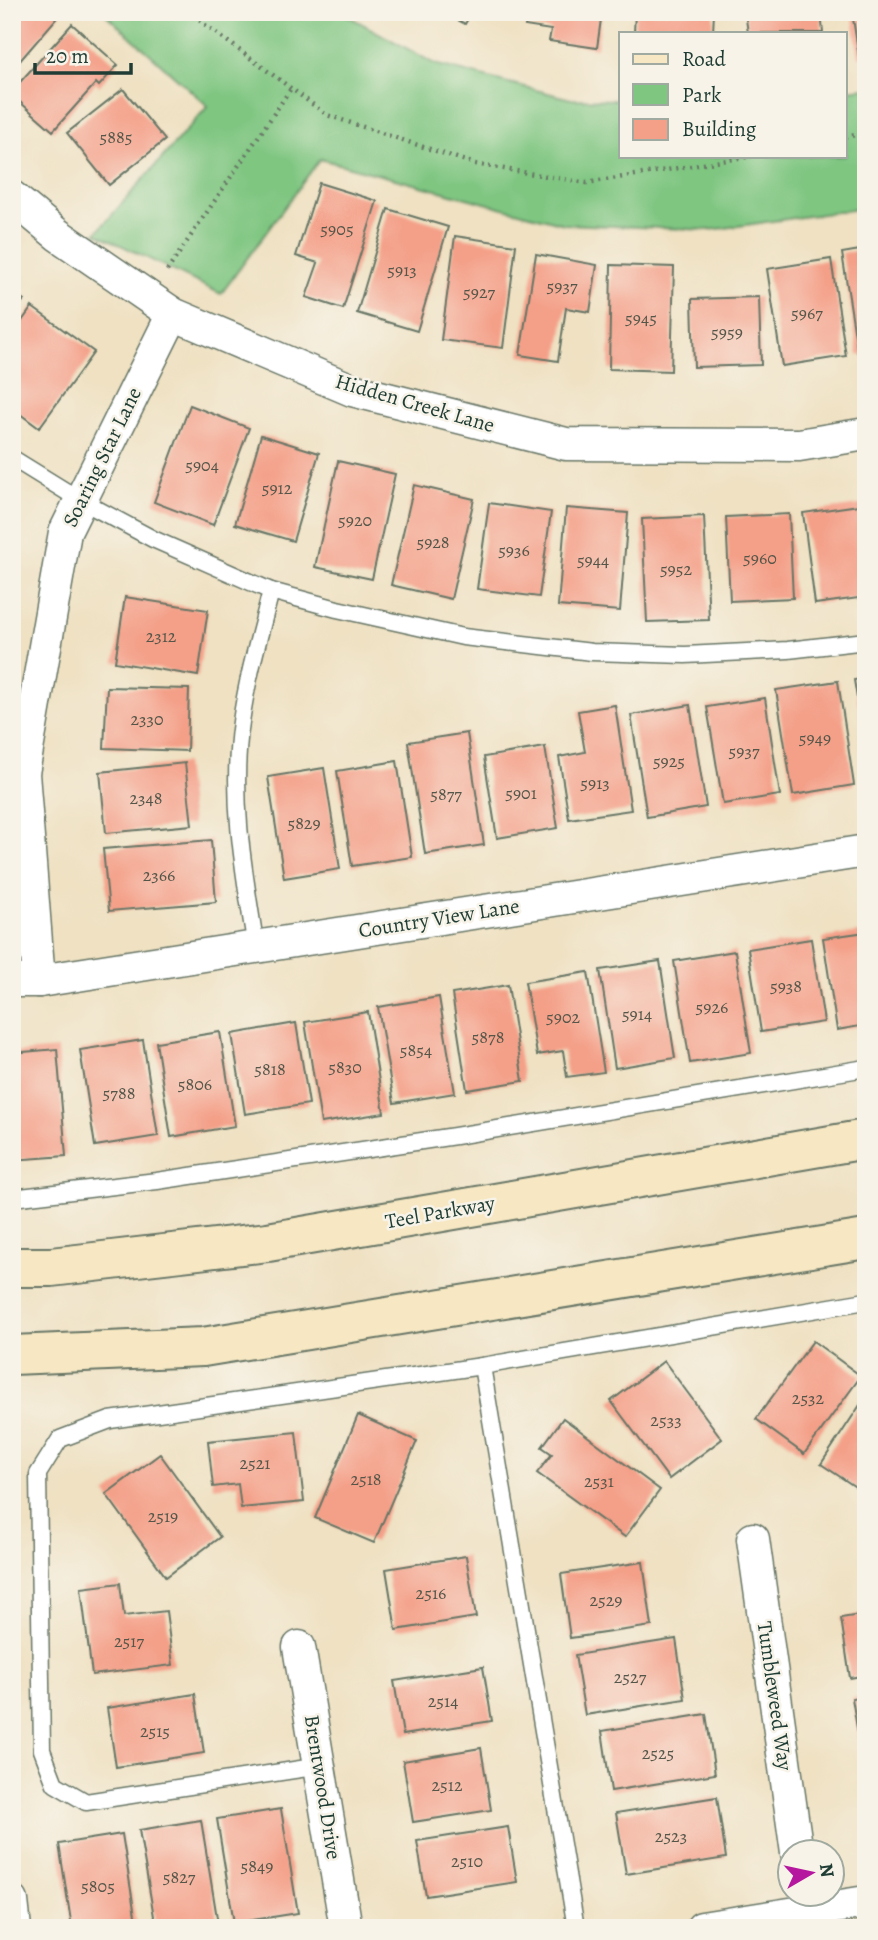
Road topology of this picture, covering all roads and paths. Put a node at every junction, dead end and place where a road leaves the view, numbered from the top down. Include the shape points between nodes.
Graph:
1 (188, 12) edge
2 (292, 87) junction
3 (866, 133) edge
4 (846, 137) edge
5 (740, 158) edge
6 (12, 197) edge
7 (173, 314) junction
8 (866, 435) edge
9 (12, 458) edge
10 (80, 500) junction
11 (271, 591) junction
12 (866, 641) edge
13 (17, 773) edge
14 (866, 851) edge
15 (256, 947) junction
16 (26, 981) edge
17 (866, 1068) edge
18 (866, 1139) edge
19 (12, 1198) edge
20 (866, 1239) edge
21 (12, 1267) edge
22 (866, 1301) edge
23 (12, 1355) edge
24 (482, 1366) junction
25 (753, 1539) dead end
26 (299, 1647) dead end
27 (320, 1766) junction
28 (795, 1839) edge
29 (12, 1901) edge
30 (846, 1902) edge
31 (866, 1902) edge
32 (780, 1909) edge
33 (15, 1928) edge
34 (346, 1928) edge
35 (576, 1928) edge
36 (702, 1928) edge

1 - 2 path
2 - 5 path via 327,115 475,164 587,183
2 - 7 path via 161,281
3 - 4 path
6 - 7 street, Hidden Creek Lane via 58,235
7 - 8 street, Hidden Creek Lane via 352,390 566,444 799,445
7 - 10 street, Soaring Star Lane
9 - 10 lane
10 - 11 lane via 153,539
10 - 13 street, Soaring Star Lane via 65,532
11 - 12 lane via 463,637 592,652 685,655
11 - 15 lane via 241,723 237,792
13 - 16 street, Soaring Star Lane
14 - 15 street, Country View Lane
15 - 16 street, Country View Lane
17 - 19 lane via 455,1136
18 - 21 main road, Teel Parkway via 268,1242 51,1267
20 - 23 main road via 202,1347
22 - 24 lane
24 - 27 lane via 110,1420 60,1438 38,1474 42,1751 55,1784 86,1802
24 - 35 lane
25 - 28 street, Tumbleweed Way
26 - 27 street, Brentwood Drive
27 - 34 street, Brentwood Drive
29 - 33 street
30 - 31 street
32 - 36 street

